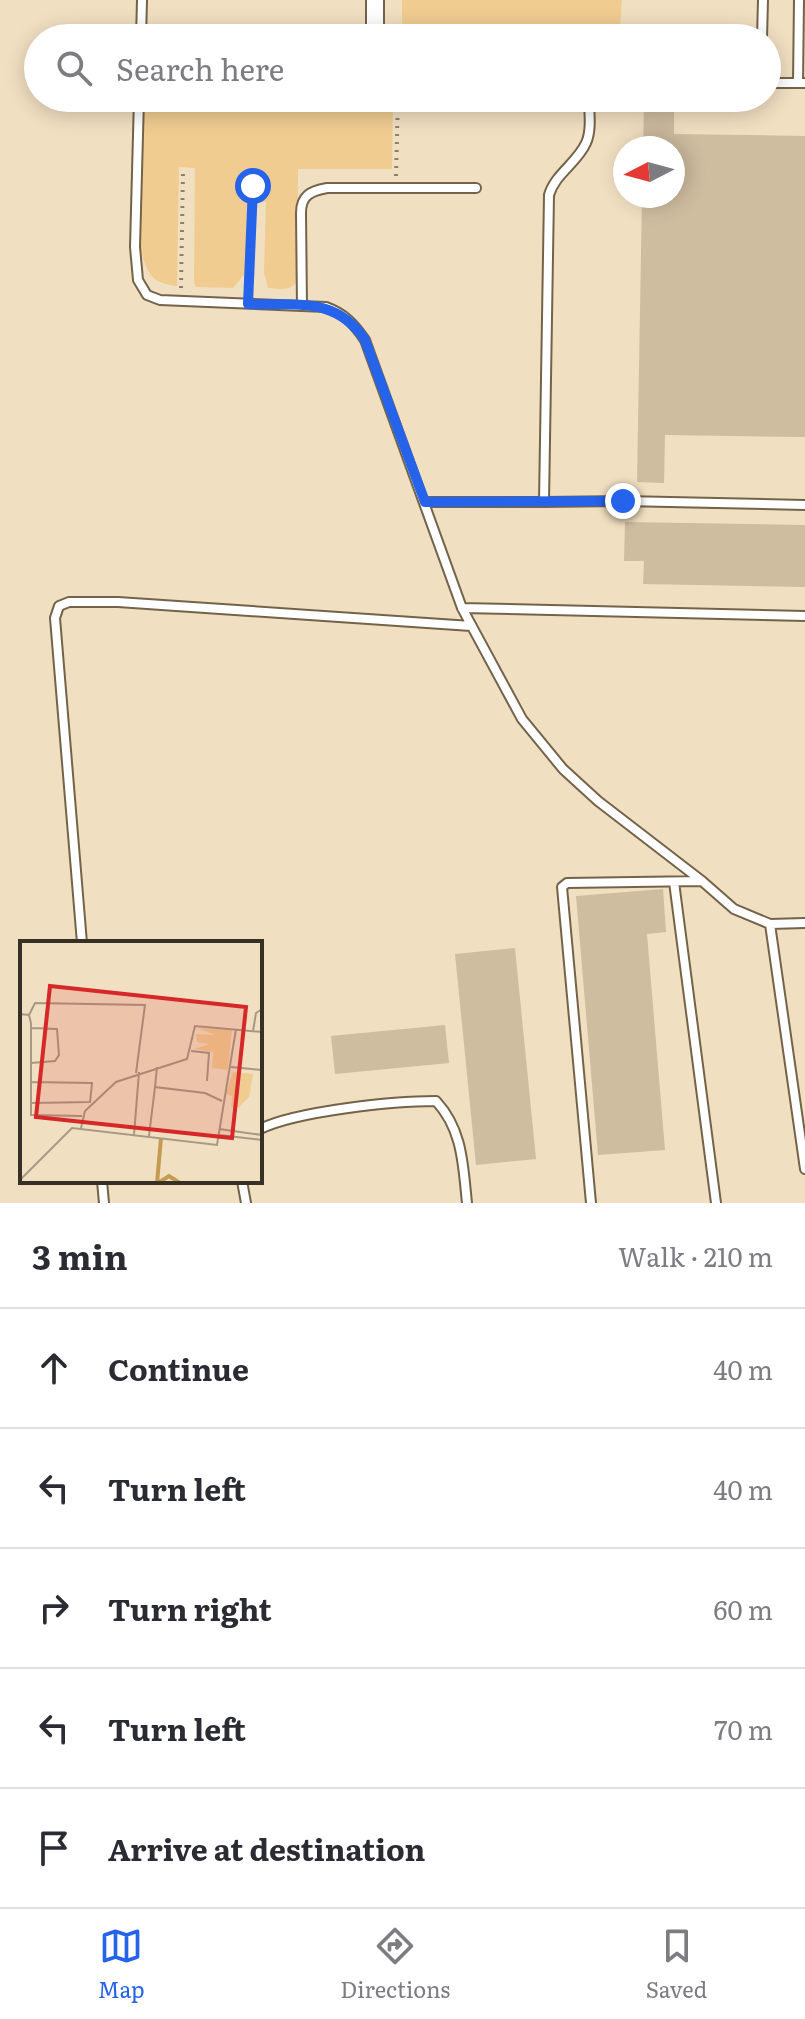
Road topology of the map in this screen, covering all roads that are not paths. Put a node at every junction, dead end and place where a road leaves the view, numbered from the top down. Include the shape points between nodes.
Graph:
1 (142, 0) edge
2 (375, 0) edge
3 (763, 0) edge
4 (799, 0) edge
5 (141, 24) edge
6 (375, 24) edge
7 (762, 24) edge
8 (801, 83) edge
9 (139, 112) edge
10 (589, 112) edge
11 (476, 188) dead end
12 (302, 306) junction
13 (425, 502) junction
14 (544, 502) junction
15 (805, 505) edge
16 (462, 608) junction
17 (805, 616) edge
18 (471, 626) junction
19 (702, 881) junction
20 (674, 882) junction
21 (805, 923) edge
22 (770, 924) junction
23 (82, 941) edge
24 (262, 1128) edge
25 (805, 1169) edge
26 (102, 1183) edge
27 (242, 1183) edge
28 (104, 1203) edge
29 (246, 1203) edge
30 (467, 1203) edge
31 (591, 1203) edge
32 (716, 1203) edge

1 - 5 lane
2 - 6 street
3 - 7 lane
4 - 8 lane
9 - 12 lane via 135,247 138,280 147,295 160,300
10 - 14 lane via 586,143 549,195
11 - 12 lane via 327,188 306,194 301,202
12 - 13 lane via 340,313 365,340
13 - 14 lane
13 - 16 lane
14 - 15 lane
16 - 17 lane
16 - 18 lane
18 - 19 lane via 522,719 563,769
18 - 23 lane via 118,602 59,606 55,618
19 - 20 lane
19 - 22 lane via 734,909
20 - 31 lane via 562,887
20 - 32 lane
21 - 22 lane
22 - 25 lane
24 - 30 lane via 338,1111 436,1101 455,1126
26 - 28 lane
27 - 29 lane

